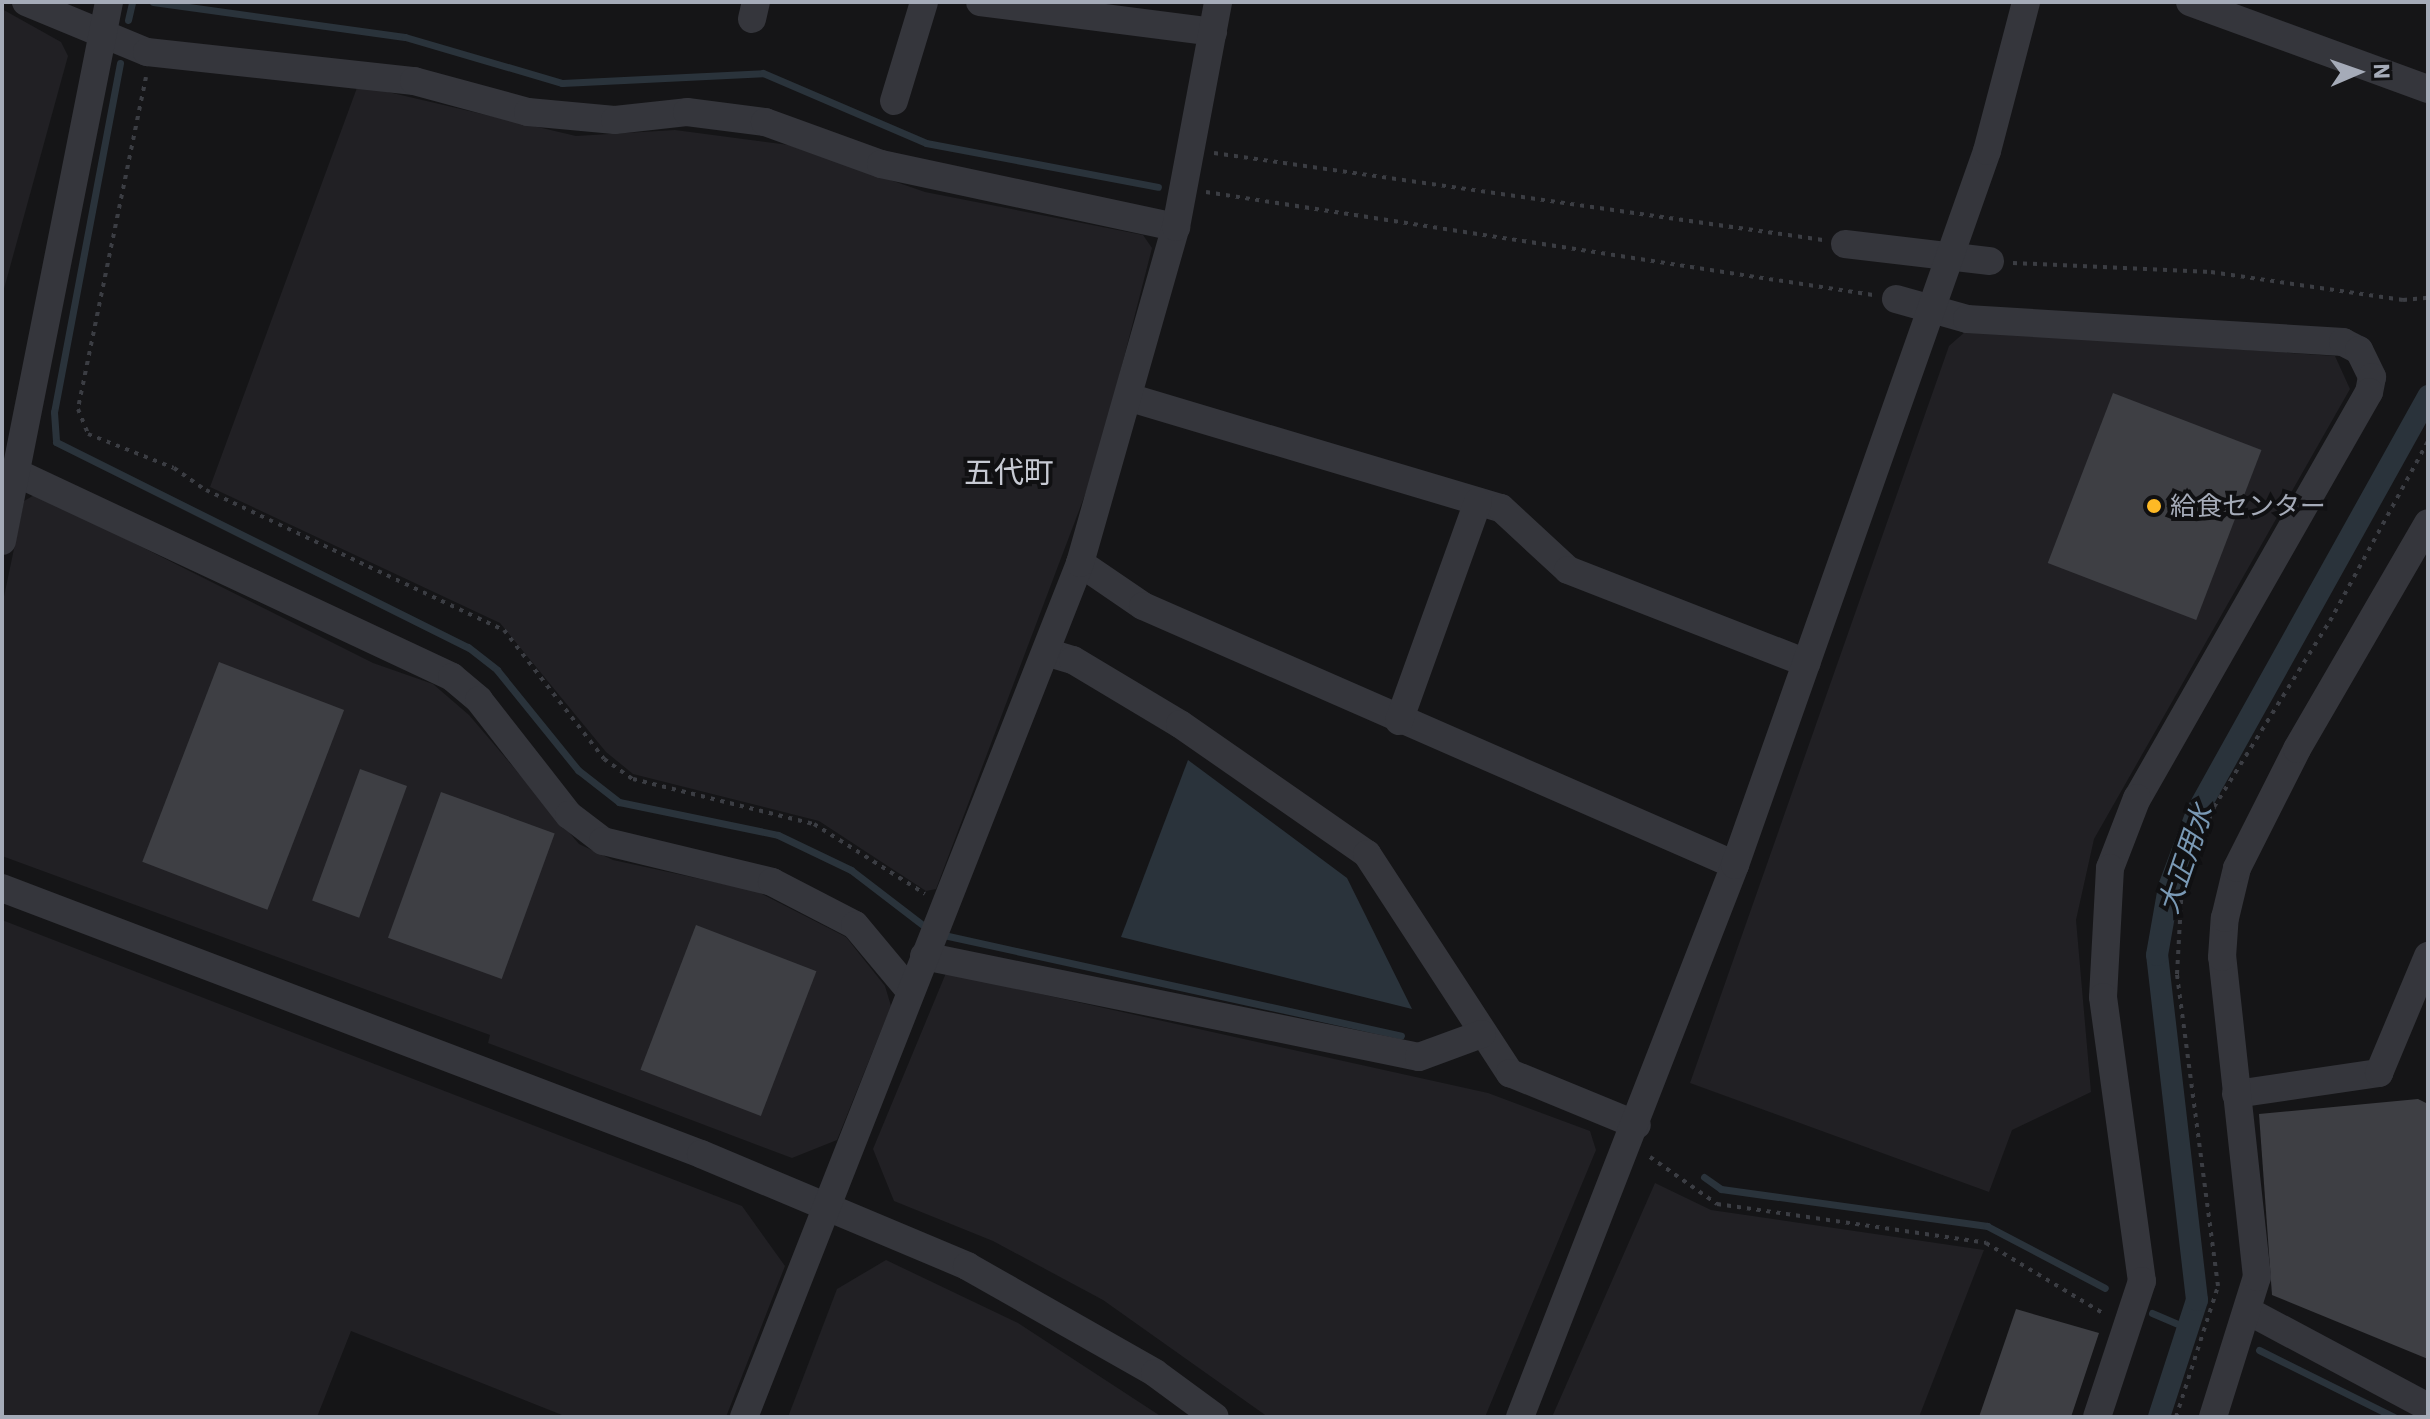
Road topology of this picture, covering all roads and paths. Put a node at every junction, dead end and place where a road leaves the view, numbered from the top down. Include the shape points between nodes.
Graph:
1 (26, 2) edge
2 (109, 2) edge
3 (924, 2) edge
4 (980, 2) edge
5 (1218, 2) edge
6 (2026, 2) edge
7 (2190, 2) edge
8 (1213, 32) junction
9 (100, 38) junction
10 (147, 52) junction
11 (2428, 89) edge
12 (894, 101) dead end
13 (1191, 150) junction
14 (1184, 190) junction
15 (1176, 227) junction
16 (1845, 244) joint
17 (1951, 259) junction
18 (1990, 261) joint
19 (2428, 298) edge
20 (1896, 299) joint
21 (1932, 313) junction
22 (1131, 398) junction
23 (19, 474) junction
24 (1478, 502) junction
25 (2428, 523) edge
26 (2, 541) edge
27 (1080, 563) junction
28 (1046, 652) junction
29 (1807, 663) junction
30 (1399, 721) junction
31 (1735, 865) junction
32 (2, 888) edge
33 (944, 906) junction
34 (924, 956) junction
35 (2428, 956) edge
36 (910, 991) junction
37 (1482, 1034) junction
38 (2236, 1094) junction
39 (1637, 1125) junction
40 (1650, 1157) dead end
41 (825, 1207) junction
42 (2250, 1312) junction
43 (2127, 1328) junction
44 (2428, 1407) edge
45 (1202, 1413) edge
46 (744, 1417) edge
47 (1520, 1417) edge
48 (2097, 1417) edge
49 (2213, 1417) edge

1 - 9 street
2 - 9 street
3 - 12 street
4 - 8 street
5 - 8 street
6 - 17 street
7 - 11 street
8 - 13 street
9 - 10 street
9 - 23 street
10 - 15 street via 414,81 528,112 615,120 687,112 765,122 881,164
10 - 33 path via 78,409 88,434 174,468 206,490 504,630 604,759 633,779 814,824
13 - 14 street
13 - 16 path
14 - 15 street
14 - 20 path via 1618,251
15 - 22 street
16 - 17 street
17 - 18 street
17 - 21 street
18 - 19 path via 2211,272 2403,300
20 - 21 street
21 - 29 street
21 - 43 street via 2343,342 2359,350 2372,377 2369,392 2137,798 2110,868 2103,997 2142,1281
22 - 24 street
22 - 27 street
23 - 26 street
23 - 36 street via 452,677 479,700 569,815 603,841 772,882 855,925
24 - 29 street via 1501,508 1568,570
24 - 30 street
25 - 38 street via 2237,868 2222,957
27 - 28 street
27 - 30 street via 1143,606
28 - 33 street
28 - 37 street via 1073,660 1180,724 1367,854
29 - 31 street
30 - 31 street
31 - 39 street
32 - 41 street
33 - 34 street
34 - 36 street
34 - 37 street via 1419,1057
35 - 38 street via 2379,1073
36 - 41 street
37 - 39 street via 1516,1078
38 - 42 street via 2257,1277
39 - 47 street
40 - 43 path via 1717,1204 1986,1243
41 - 45 street via 967,1266
41 - 46 street
42 - 44 street
42 - 49 street
43 - 48 street

